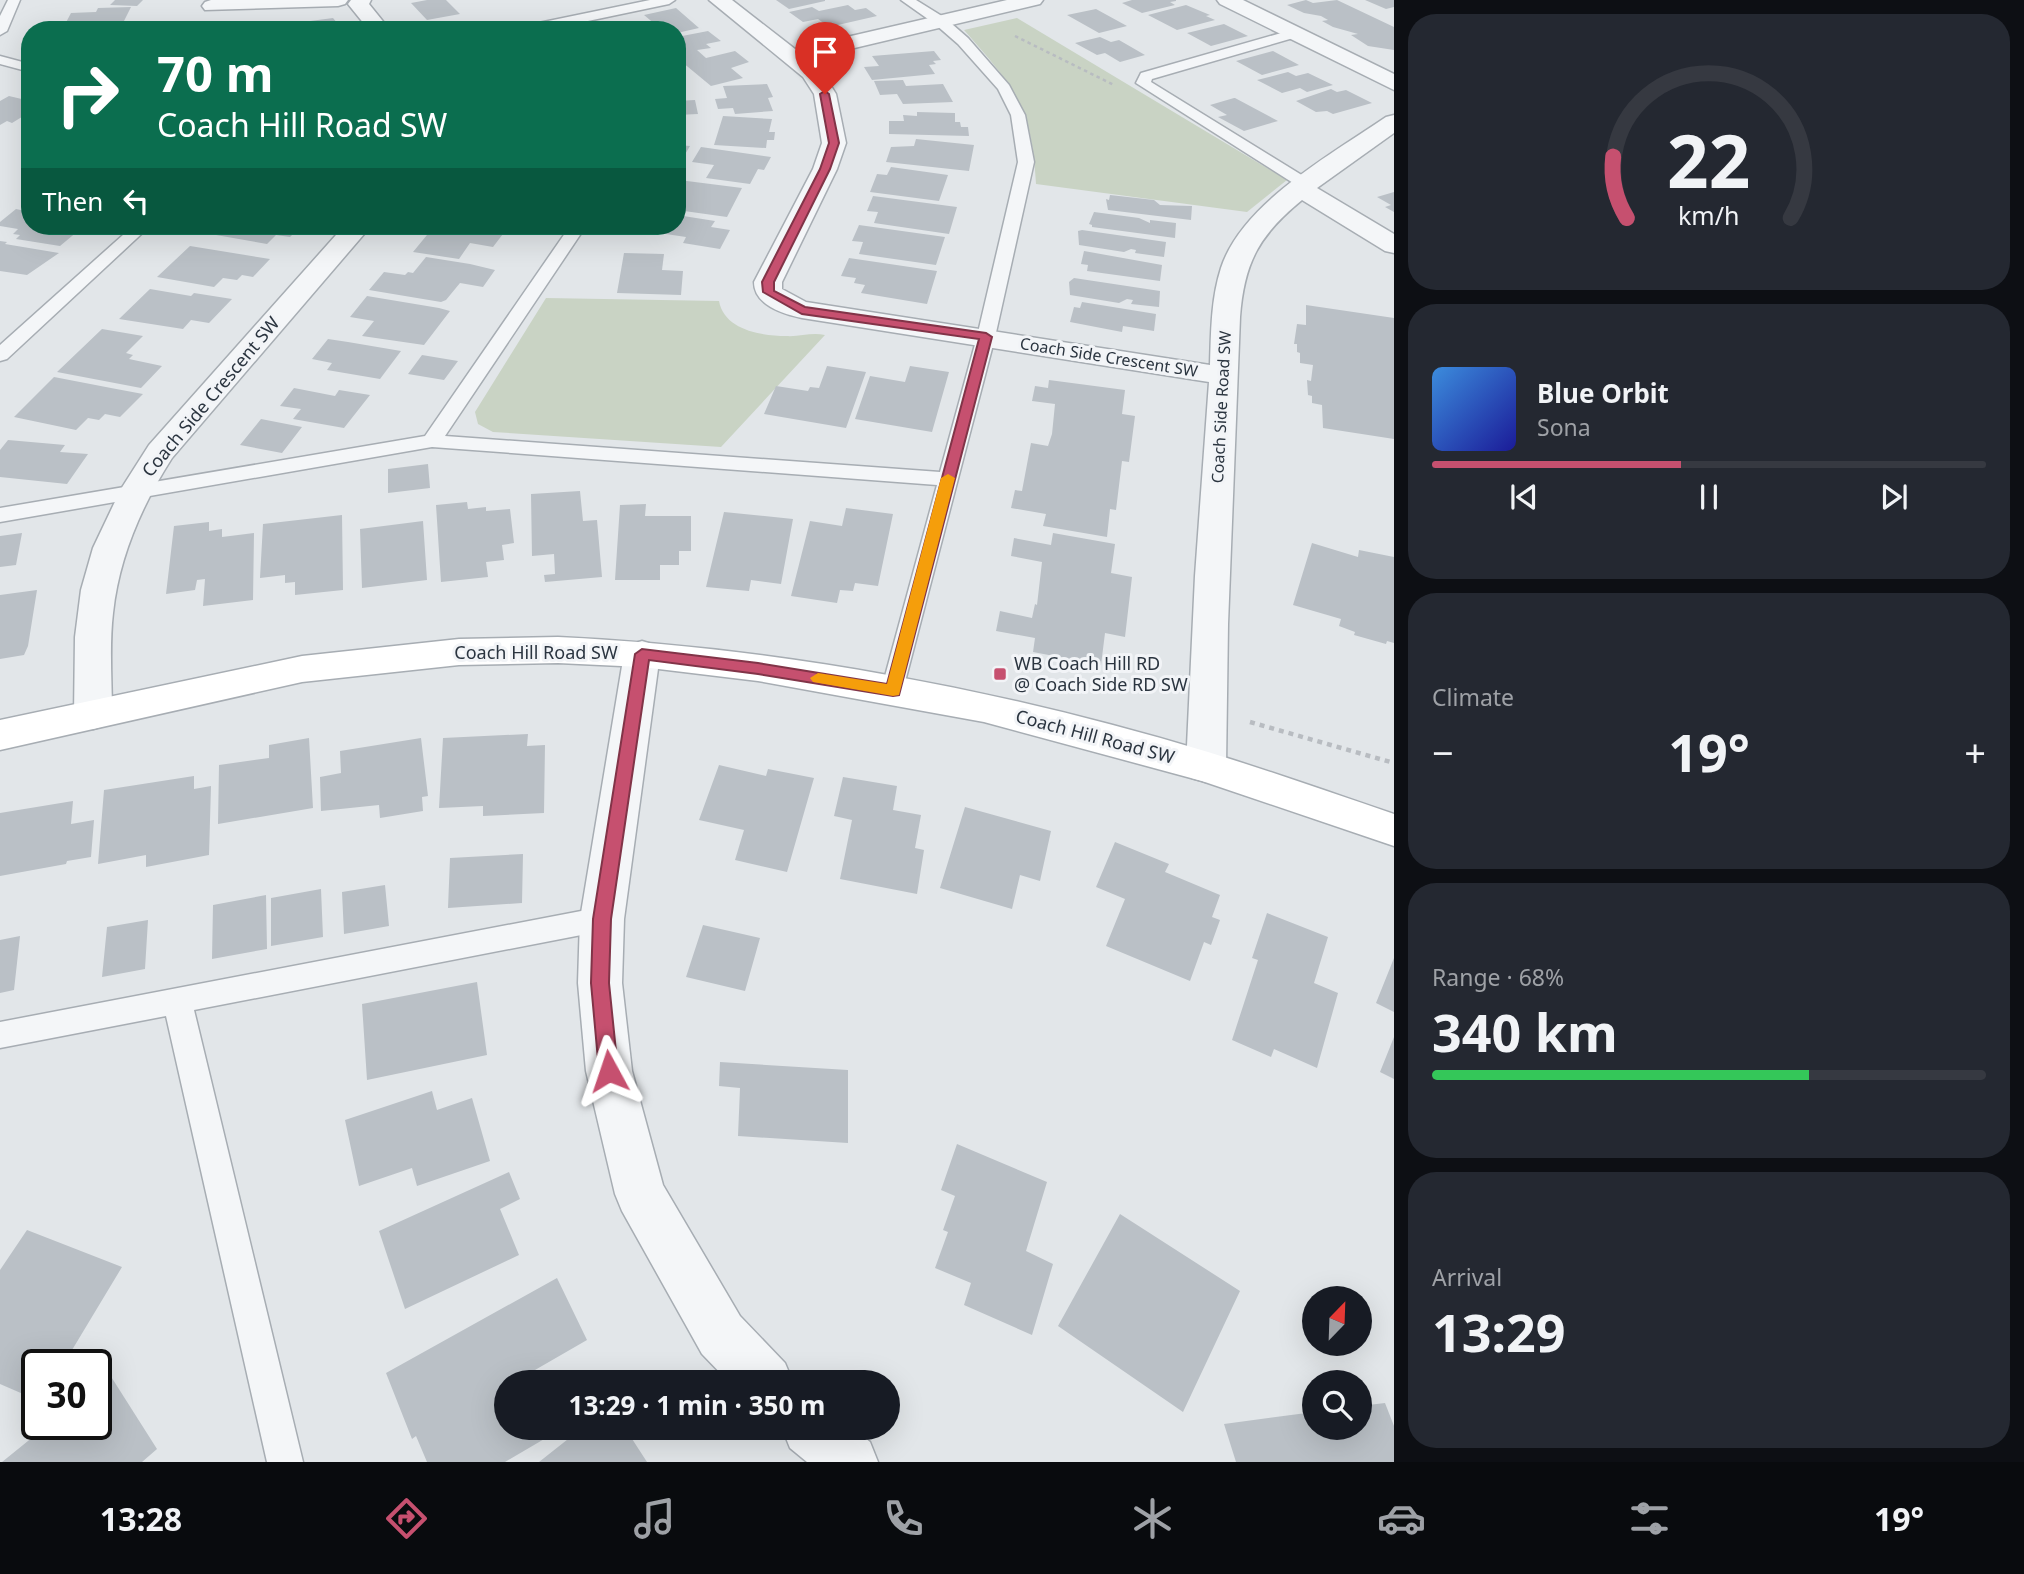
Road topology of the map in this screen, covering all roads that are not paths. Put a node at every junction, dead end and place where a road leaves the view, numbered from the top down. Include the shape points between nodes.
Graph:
1 (14, 0) edge
2 (338, 0) edge
3 (360, 0) edge
4 (669, 0) edge
5 (719, 0) edge
6 (907, 0) edge
7 (1033, 0) edge
8 (1237, 1) edge
9 (212, 6) dead end
10 (372, 21) edge
11 (587, 21) edge
12 (940, 21) junction
13 (0, 32) edge
14 (1295, 33) junction
15 (793, 55) junction
16 (0, 61) edge
17 (21, 66) edge
18 (1394, 83) edge
19 (1394, 122) edge
20 (1305, 187) junction
21 (132, 235) edge
22 (350, 235) edge
23 (572, 235) edge
24 (1394, 245) edge
25 (986, 337) junction
26 (0, 355) edge
27 (1225, 376) junction
28 (432, 441) junction
29 (948, 479) junction
30 (134, 492) junction
31 (0, 515) edge
32 (642, 654) junction
33 (893, 691) junction
34 (93, 715) junction
35 (0, 735) edge
36 (1206, 767) junction
37 (1394, 830) edge
38 (602, 919) junction
39 (177, 1001) junction
40 (0, 1035) edge
41 (755, 1370) edge
42 (824, 1440) edge
43 (285, 1462) edge
44 (850, 1462) edge

1 - 13 lane
2 - 9 street
3 - 10 street via 358,4
4 - 11 lane
5 - 15 street, Coach Side Crescent SW
6 - 12 lane
7 - 12 street
8 - 14 street
12 - 15 street
12 - 25 lane via 1004,88 1018,115 1026,162
14 - 18 street
14 - 20 lane via 1146,76 1143,83
15 - 25 street, Coach Side Crescent SW via 825,94 834,143 768,282 768,292 802,310
16 - 17 lane
19 - 20 street, Coach Side Road SW
20 - 24 street
20 - 27 street, Coach Side Road SW via 1274,210 1242,249 1227,294
21 - 26 lane
22 - 30 street, Coach Side Crescent SW via 160,452
23 - 28 lane
25 - 27 street, Coach Side Crescent SW
25 - 29 lane
27 - 36 street, Coach Side Road SW via 1213,533
28 - 29 lane
28 - 30 lane
29 - 33 lane
30 - 31 lane
30 - 34 street, Coach Side Crescent SW via 115,530 96,611
32 - 33 street, Coach Hill Road SW
32 - 34 street, Coach Hill Road SW via 459,652 315,667
32 - 38 street
33 - 36 street, Coach Hill Road SW via 984,708
34 - 35 street, Coach Hill Road SW
36 - 37 street, Coach Hill Road SW
38 - 39 lane
38 - 41 street via 600,983 609,1071 640,1194 721,1335
39 - 40 lane
39 - 43 lane
42 - 44 street

